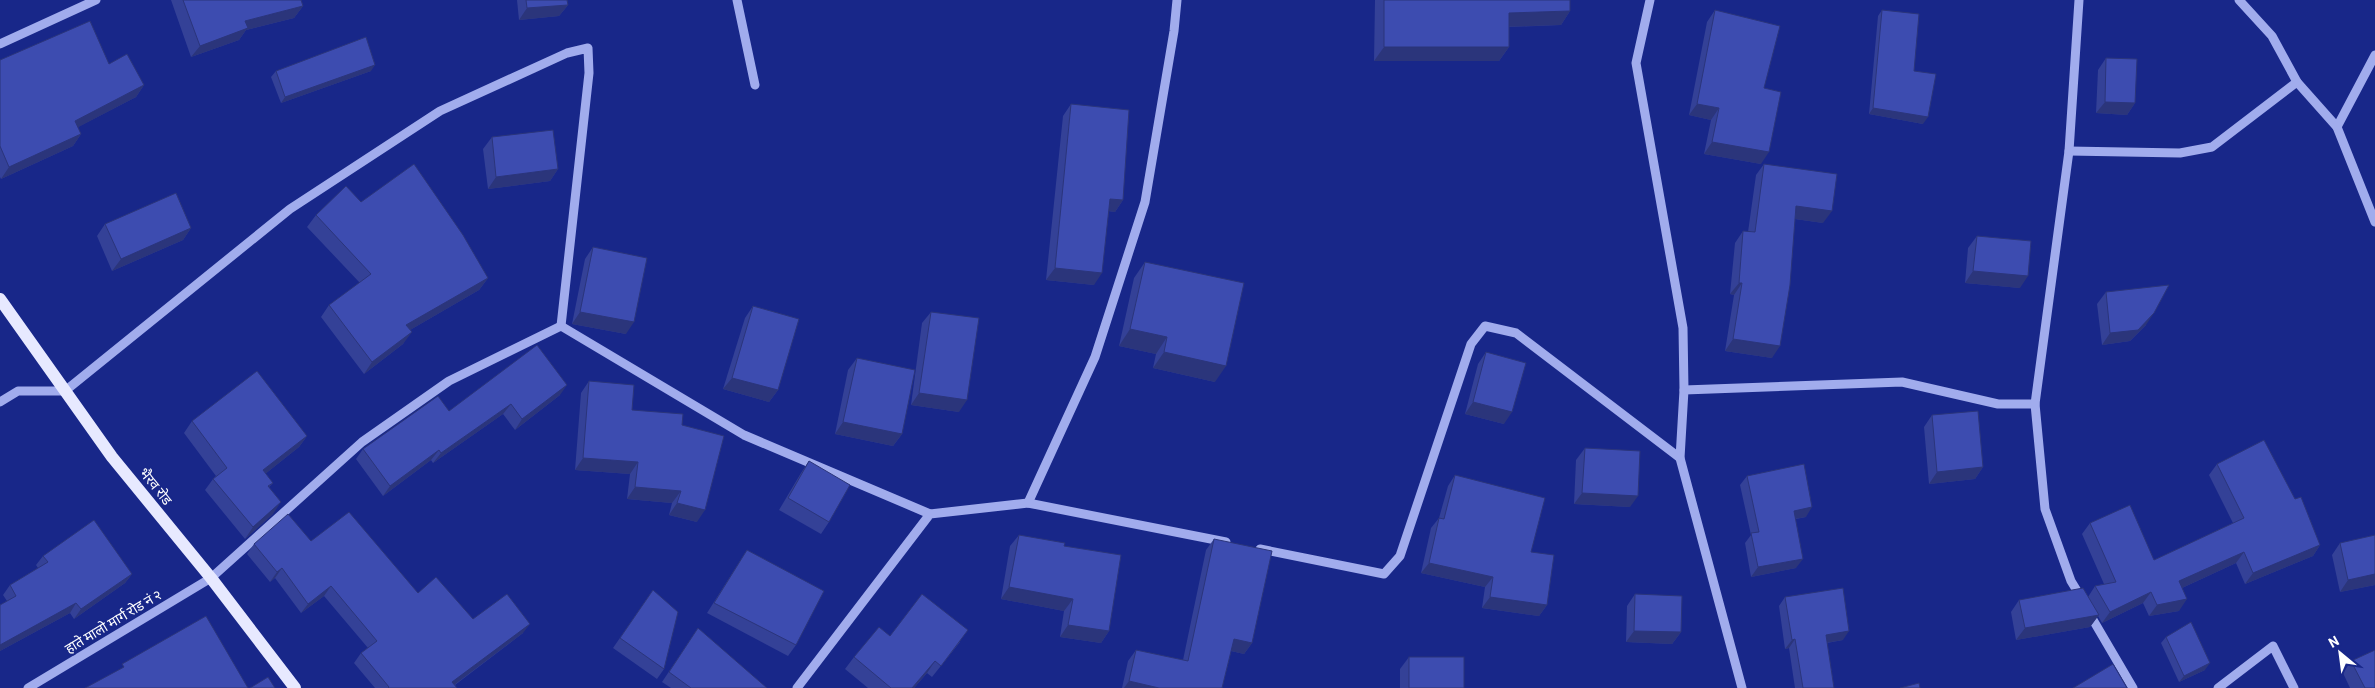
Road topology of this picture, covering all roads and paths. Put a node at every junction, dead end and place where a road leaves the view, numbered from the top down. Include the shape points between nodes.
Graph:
1 (96, 0) edge
2 (737, 0) edge
3 (1176, 0) edge
4 (1650, 0) edge
5 (2079, 0) edge
6 (2238, 0) edge
7 (0, 44) edge
8 (2375, 55) edge
9 (2297, 82) junction
10 (755, 85) dead end
11 (2337, 127) junction
12 (2069, 151) junction
13 (2375, 222) edge
14 (0, 299) edge
15 (561, 326) junction
16 (65, 390) junction
17 (1684, 390) junction
18 (0, 402) edge
19 (2035, 404) junction
20 (1680, 458) junction
21 (1028, 503) junction
22 (930, 514) junction
23 (1233, 544) edge
24 (1252, 548) edge
25 (211, 578) junction
26 (28, 688) edge
27 (295, 688) edge
28 (797, 688) edge
29 (1742, 688) edge
30 (2132, 688) edge
31 (2218, 688) edge
32 (2294, 688) edge

1 - 7 street
2 - 10 street
3 - 21 street via 1174,32 1145,202 1095,357
4 - 17 street via 1636,63 1684,328
5 - 12 street
6 - 9 street via 2272,36
8 - 11 street
9 - 11 street
9 - 12 street via 2212,147 2180,153
11 - 13 street
12 - 19 street
14 - 16 main road, भैरव रोड
15 - 16 street via 589,73 588,48 567,53 440,111 290,208
15 - 22 street via 744,435
15 - 25 street, हाते मालो मार्ग रोड नं २ via 449,381 362,442
16 - 18 street via 18,392
16 - 25 main road, भैरव रोड via 112,457
17 - 19 street via 1902,382 1998,404
17 - 20 street
19 - 30 street via 2045,509 2071,581
20 - 24 street via 1516,333 1485,326 1471,344 1400,556 1384,574
20 - 29 street
21 - 22 street
21 - 23 street
22 - 28 street
25 - 26 street, हाते मालो मार्ग रोड नं २
25 - 27 main road, भैरव रोड
31 - 32 street via 2274,646

